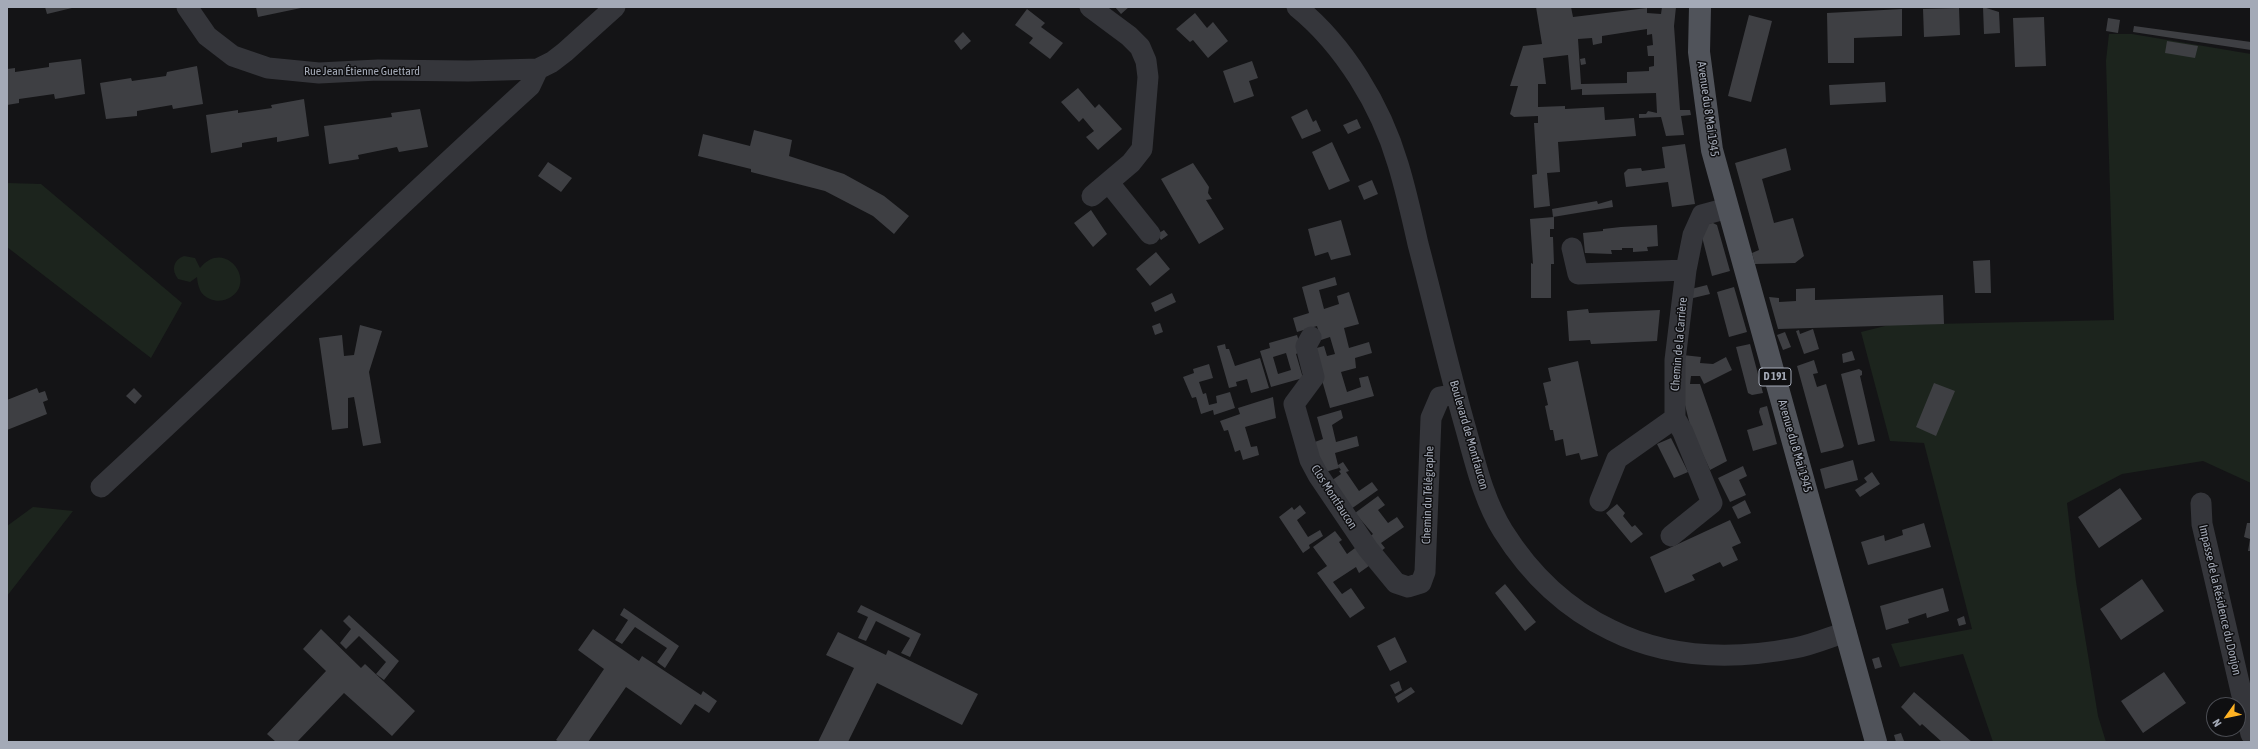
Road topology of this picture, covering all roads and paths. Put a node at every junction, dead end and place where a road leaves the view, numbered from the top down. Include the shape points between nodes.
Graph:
1 (187, 7) edge
2 (615, 7) edge
3 (1090, 7) edge
4 (1298, 7) edge
5 (1700, 7) edge
6 (538, 69) junction
7 (1109, 184) junction
8 (1092, 196) dead end
9 (1728, 208) junction
10 (1150, 234) dead end
11 (1572, 248) dead end
12 (1686, 270) junction
13 (1311, 337) dead end
14 (1456, 394) junction
15 (1675, 418) junction
16 (100, 487) dead end
17 (1600, 501) dead end
18 (2201, 502) dead end
19 (1671, 536) dead end
20 (1396, 583) joint
21 (1846, 632) junction
22 (2247, 697) edge
23 (2251, 734) edge
24 (1876, 742) edge

1 - 6 street, Rue Jean Étienne Guettard via 199,27 218,46 233,56 268,68 319,73
2 - 6 street via 565,52
3 - 7 street via 1140,47 1146,61 1148,77 1142,149
4 - 14 street, Boulevard de Montfaucon via 1337,48 1382,122 1397,162
5 - 9 main road, Avenue du 8 Mai 1945 / D 191 via 1700,52 1708,128
6 - 16 street via 530,86 386,217
7 - 8 street
7 - 10 street
9 - 12 street, Chemin de la Carrière via 1702,215 1693,235
9 - 21 main road, Avenue du 8 Mai 1945 / D 191
11 - 12 street via 1578,274
12 - 15 street, Chemin de la Carrière via 1675,360
13 - 20 street, Clos Montfaucon via 1306,346 1314,377 1294,404 1310,460 1350,523
14 - 20 street, Chemin du Télégraphe via 1440,397 1431,418 1425,572 1421,583 1408,587
14 - 21 street, Boulevard de Montfaucon via 1483,487 1502,529 1527,566 1556,596 1591,621 1624,637 1696,656 1742,655 1797,648
15 - 17 street via 1617,459
15 - 19 street, Chemin de la Carrière via 1712,503
18 - 22 street, Impasse de la Résidence du Donjon via 2202,524
21 - 24 main road, Avenue du 8 Mai 1945 / D 191
22 - 23 street, Impasse de la Résidence du Donjon

